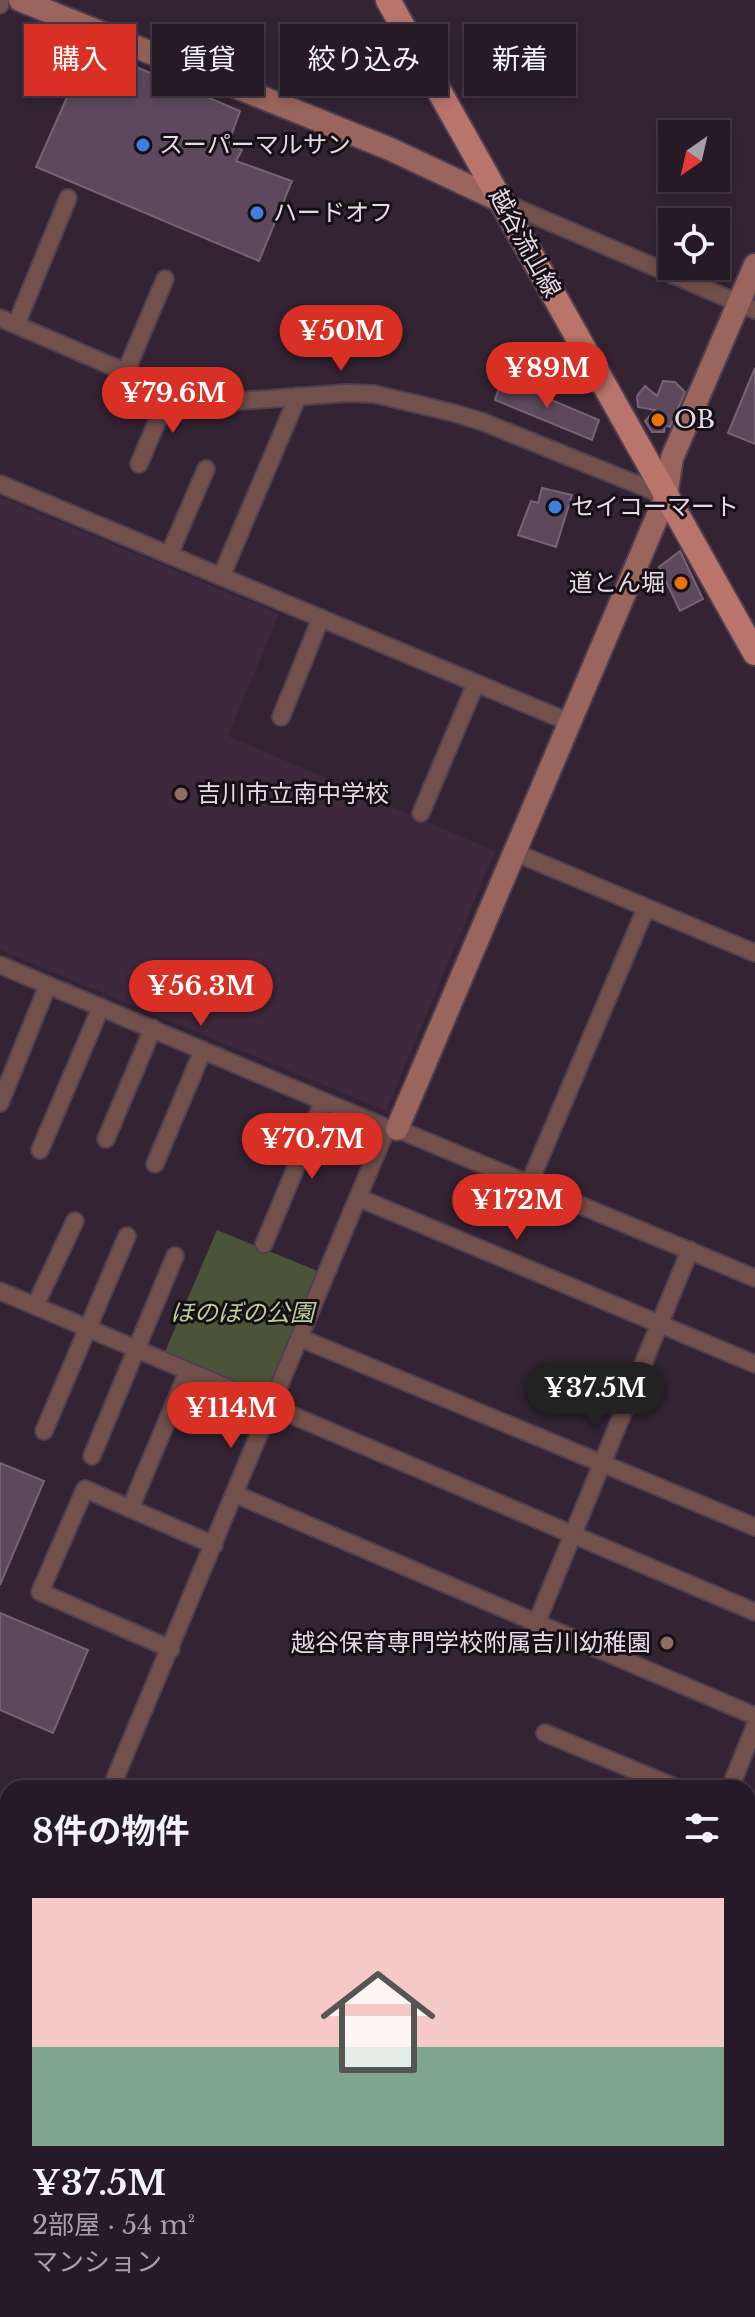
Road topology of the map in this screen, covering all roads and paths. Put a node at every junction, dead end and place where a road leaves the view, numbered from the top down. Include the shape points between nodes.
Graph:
1 (20, 0) edge
2 (388, 0) edge
3 (68, 198) dead end
4 (503, 202) junction
5 (755, 265) edge
6 (165, 279) dead end
7 (747, 307) edge
8 (0, 318) edge
9 (16, 325) junction
10 (126, 371) junction
11 (170, 391) junction
12 (298, 396) junction
13 (139, 464) dead end
14 (206, 469) dead end
15 (0, 484) edge
16 (666, 496) junction
17 (169, 555) junction
18 (221, 577) junction
19 (321, 618) junction
20 (755, 653) edge
21 (476, 683) junction
22 (281, 717) dead end
23 (569, 722) junction
24 (421, 813) dead end
25 (514, 852) junction
26 (646, 908) junction
27 (755, 953) edge
28 (0, 965) edge
29 (48, 985) junction
30 (101, 1007) junction
31 (153, 1028) junction
32 (203, 1050) junction
33 (323, 1102) junction
34 (0, 1103) edge
35 (392, 1129) junction
36 (106, 1139) dead end
37 (40, 1150) dead end
38 (155, 1164) dead end
39 (529, 1184) junction
40 (359, 1198) junction
41 (75, 1221) dead end
42 (127, 1236) dead end
43 (264, 1244) dead end
44 (690, 1250) junction
45 (175, 1256) dead end
46 (755, 1278) edge
47 (0, 1291) edge
48 (35, 1306) junction
49 (659, 1324) junction
50 (87, 1328) junction
51 (300, 1338) junction
52 (136, 1349) junction
53 (755, 1364) edge
54 (188, 1371) junction
55 (271, 1406) junction
56 (44, 1431) dead end
57 (92, 1456) dead end
58 (602, 1464) junction
59 (235, 1494) junction
60 (130, 1509) junction
61 (755, 1527) edge
62 (574, 1535) junction
63 (214, 1545) junction
64 (755, 1612) edge
65 (536, 1624) junction
66 (171, 1649) junction
67 (755, 1716) edge
68 (755, 1726) edge
69 (545, 1733) dead end
70 (114, 1780) edge
71 (658, 1780) edge
72 (733, 1780) edge

1 - 4 street via 390,149
2 - 4 main road, 越谷流山線
3 - 9 street
4 - 7 street
4 - 16 main road, 越谷流山線
5 - 7 street
6 - 10 street
7 - 16 street via 672,458
8 - 9 street
9 - 10 street
10 - 11 street
11 - 12 street via 200,404
11 - 13 street
12 - 16 street via 374,394 454,413
12 - 18 street
14 - 17 street
15 - 17 street
16 - 20 main road, 越谷流山線
16 - 23 street
17 - 18 street
18 - 19 street
19 - 21 street
19 - 22 street
21 - 23 street
21 - 24 street
23 - 25 street
25 - 26 street
25 - 35 street
26 - 27 street
26 - 39 street
28 - 29 street
29 - 30 street
29 - 34 street
30 - 31 street
30 - 37 street
31 - 32 street
31 - 36 street
32 - 33 street
32 - 38 street
33 - 35 street
33 - 43 street
35 - 39 street
35 - 40 street
39 - 44 street
40 - 49 street
40 - 51 street
41 - 48 street
42 - 50 street
44 - 46 street
44 - 49 street
45 - 52 street
47 - 48 street
48 - 50 street
49 - 53 street
49 - 58 street
50 - 52 street
50 - 56 street
51 - 55 street
51 - 58 street
52 - 54 street
52 - 57 street
54 - 55 street
54 - 60 street
55 - 59 street
55 - 62 street
58 - 61 street
58 - 62 street
59 - 63 street
59 - 65 street
60 - 63 street
60 - 66 street via 85,1489 40,1592
62 - 64 street
62 - 65 street
63 - 66 street
65 - 67 street
66 - 70 street
68 - 72 street
69 - 71 street

